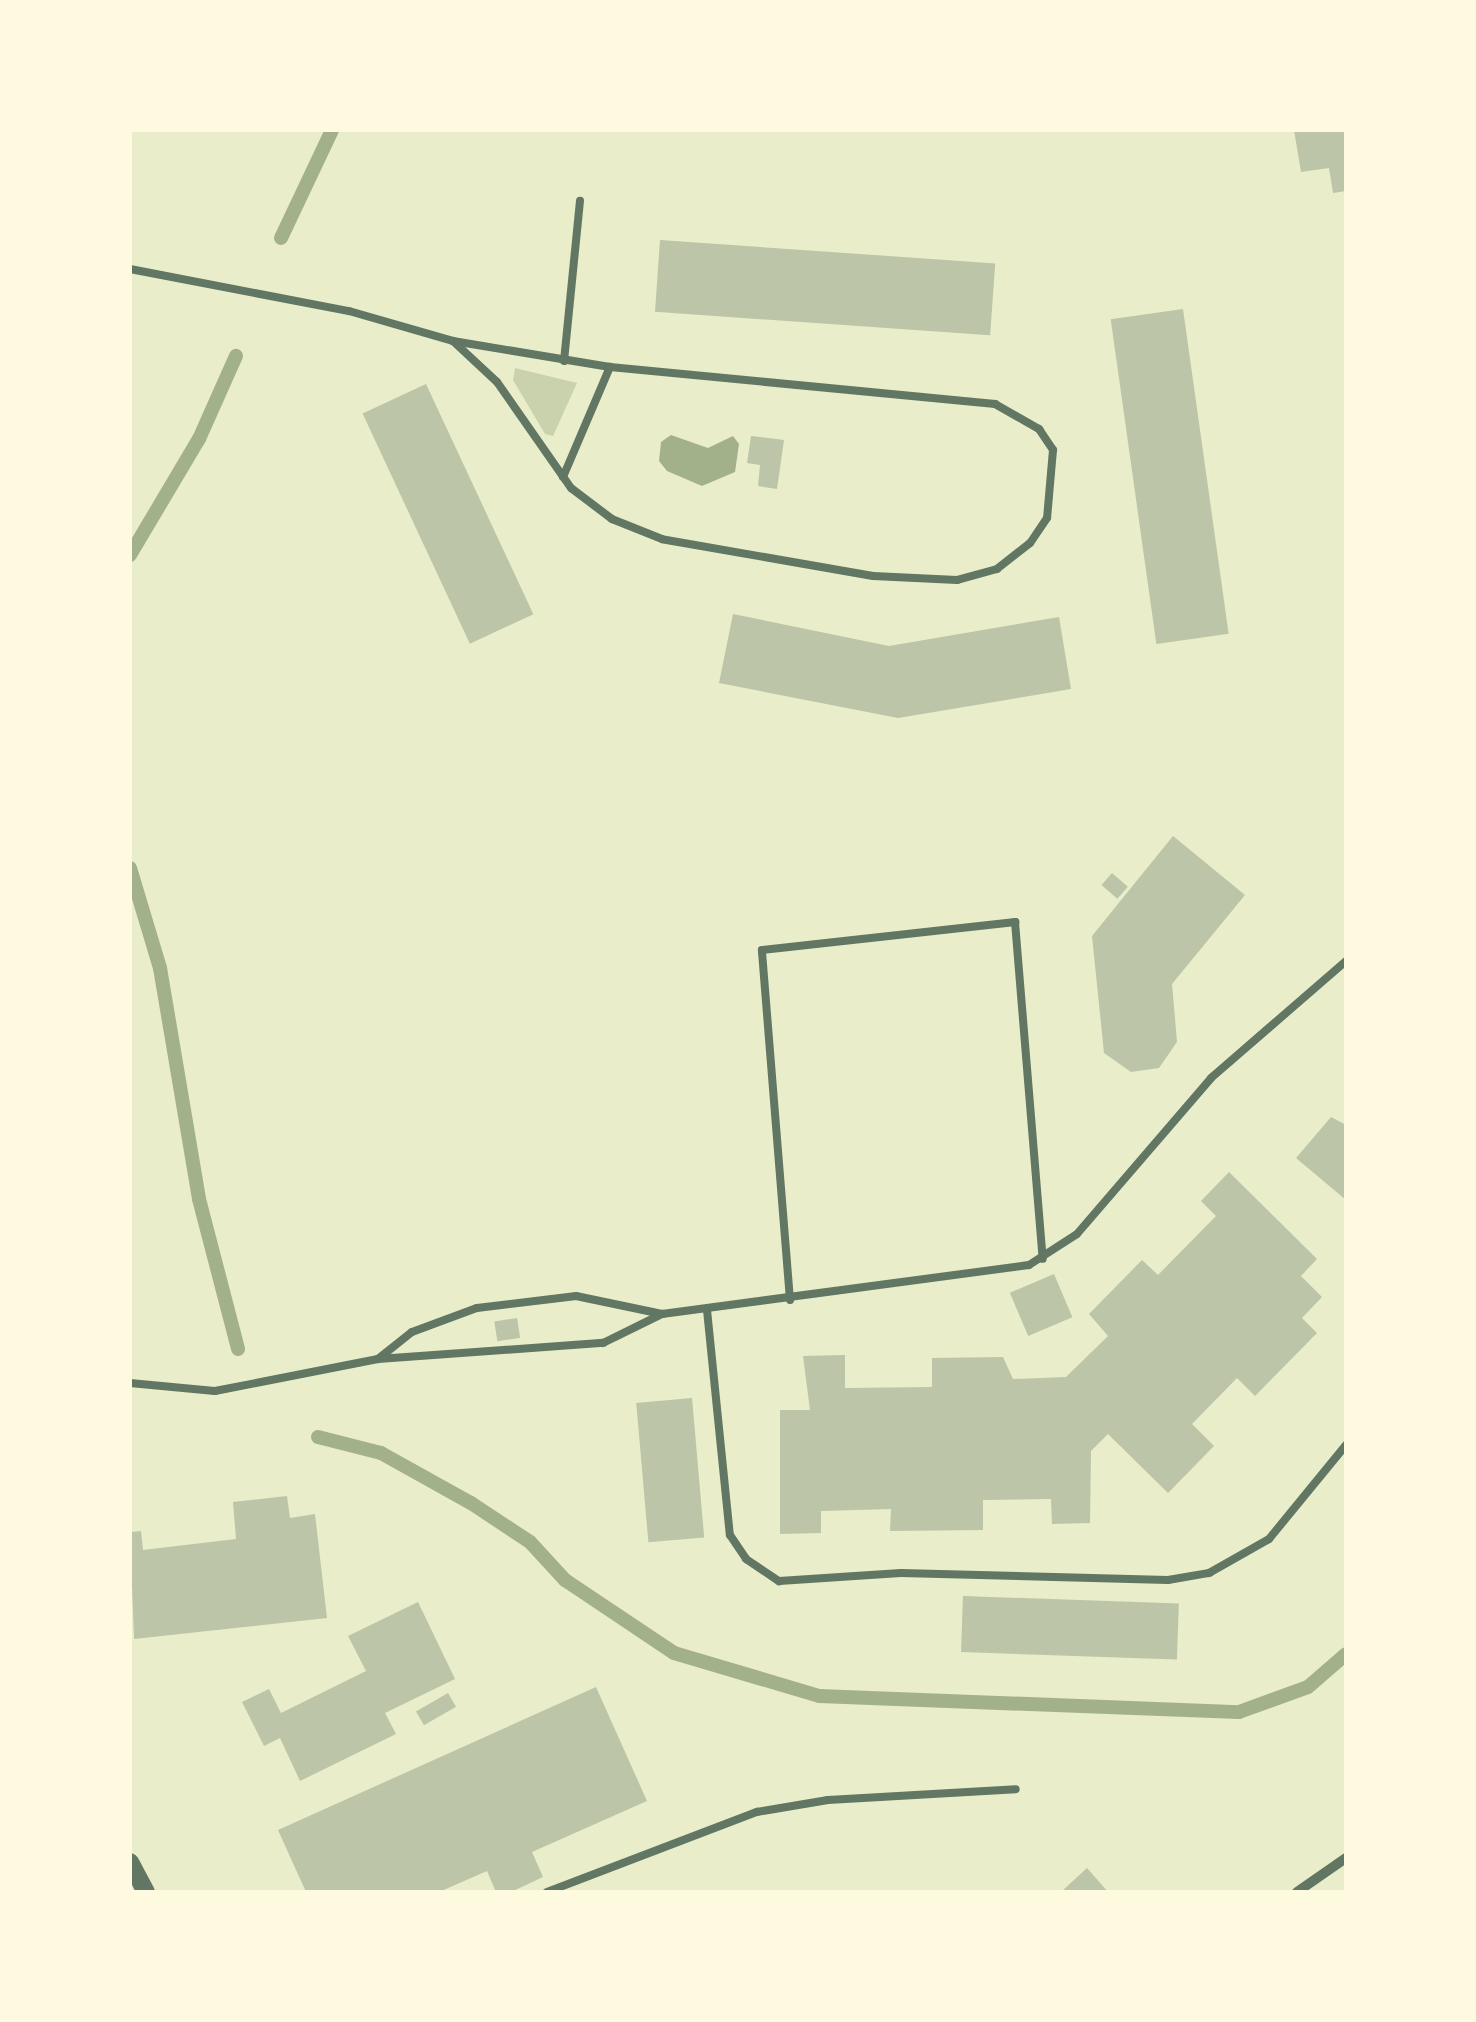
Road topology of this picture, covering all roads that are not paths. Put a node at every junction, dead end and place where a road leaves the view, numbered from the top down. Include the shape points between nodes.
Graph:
1 (580, 201) dead end
2 (130, 269) edge
3 (453, 341) junction
4 (564, 361) junction
5 (610, 366) junction
6 (562, 477) junction
7 (1346, 962) edge
8 (1043, 1259) junction
9 (790, 1300) junction
10 (707, 1310) junction
11 (662, 1314) junction
12 (378, 1359) junction
13 (130, 1382) edge
14 (1346, 1445) edge
15 (1016, 1789) dead end
16 (1346, 1858) edge
17 (130, 1862) edge
18 (146, 1892) edge
19 (547, 1892) edge
20 (1297, 1892) edge

1 - 4 lane
2 - 3 lane via 332,307
3 - 4 lane
3 - 6 lane via 498,382
4 - 5 lane
5 - 6 lane
5 - 6 lane via 996,404 1039,429 1053,450 1048,518 997,569 957,580 920,580 662,539 612,518
7 - 8 lane via 1211,1078 1104,1206
8 - 9 lane via 1013,1272
8 - 9 lane via 1014,922 762,950
9 - 10 lane
10 - 11 lane
10 - 14 lane via 730,1534 746,1560 779,1581 901,1573 1168,1580 1209,1573 1269,1539
11 - 12 lane via 603,1343
11 - 12 lane via 576,1296 477,1308 412,1332
12 - 13 lane via 215,1391
15 - 19 lane via 828,1800 757,1812
16 - 20 street
17 - 18 street

